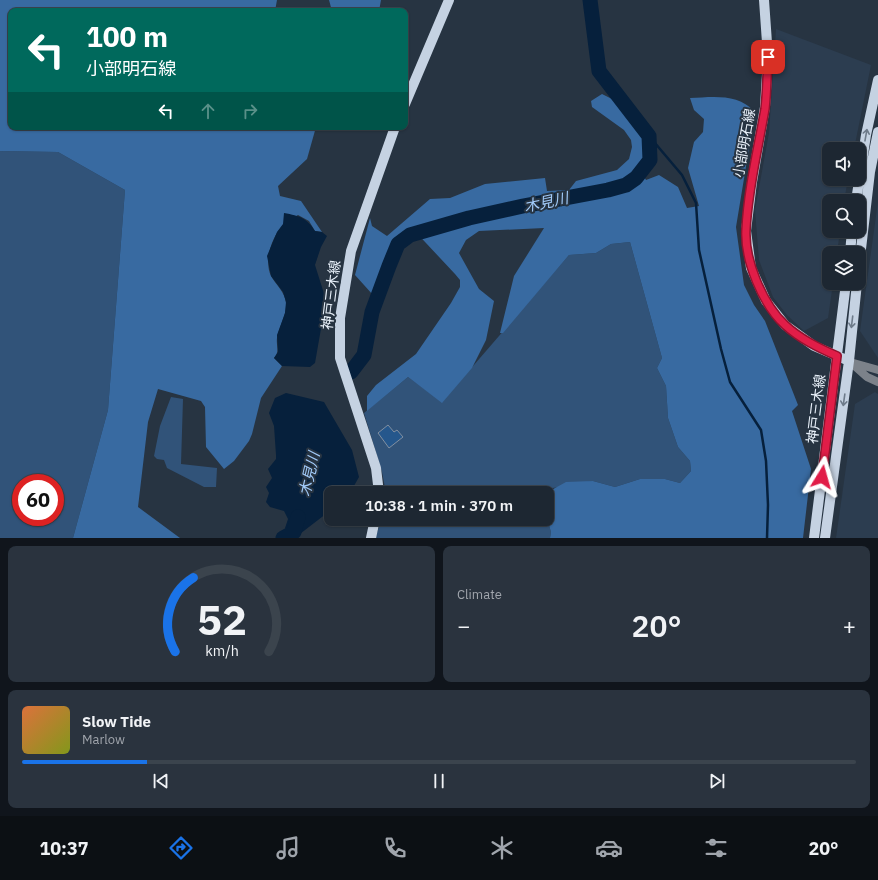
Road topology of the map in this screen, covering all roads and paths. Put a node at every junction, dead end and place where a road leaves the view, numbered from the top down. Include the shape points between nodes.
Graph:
1 (449, 0) edge
2 (764, 0) edge
3 (878, 80) edge
4 (408, 97) edge
5 (394, 130) edge
6 (878, 132) edge
7 (857, 194) edge
8 (861, 246) edge
9 (845, 290) edge
10 (856, 290) edge
11 (837, 356) junction
12 (849, 362) junction
13 (878, 370) edge
14 (878, 382) edge
15 (377, 486) edge
16 (374, 526) edge
17 (371, 538) edge
18 (814, 538) edge
19 (825, 538) edge

1 - 4 main road
2 - 11 main road, 小部明石線 via 768,57 765,107 746,231 751,268 766,301 785,325 814,346
7 -> 3 main road via 866,134
5 - 15 main road, 神戸三木線 via 351,251 340,318 340,358 376,468
6 - 8 main road via 870,172
9 - 11 main road, 神戸三木線
10 -> 12 main road, 神戸三木線
11 - 12 main road, 小部明石線
11 - 18 main road, 神戸三木線
12 - 13 street
12 - 14 street via 866,377
12 -> 19 main road, 神戸三木線
16 - 17 main road

